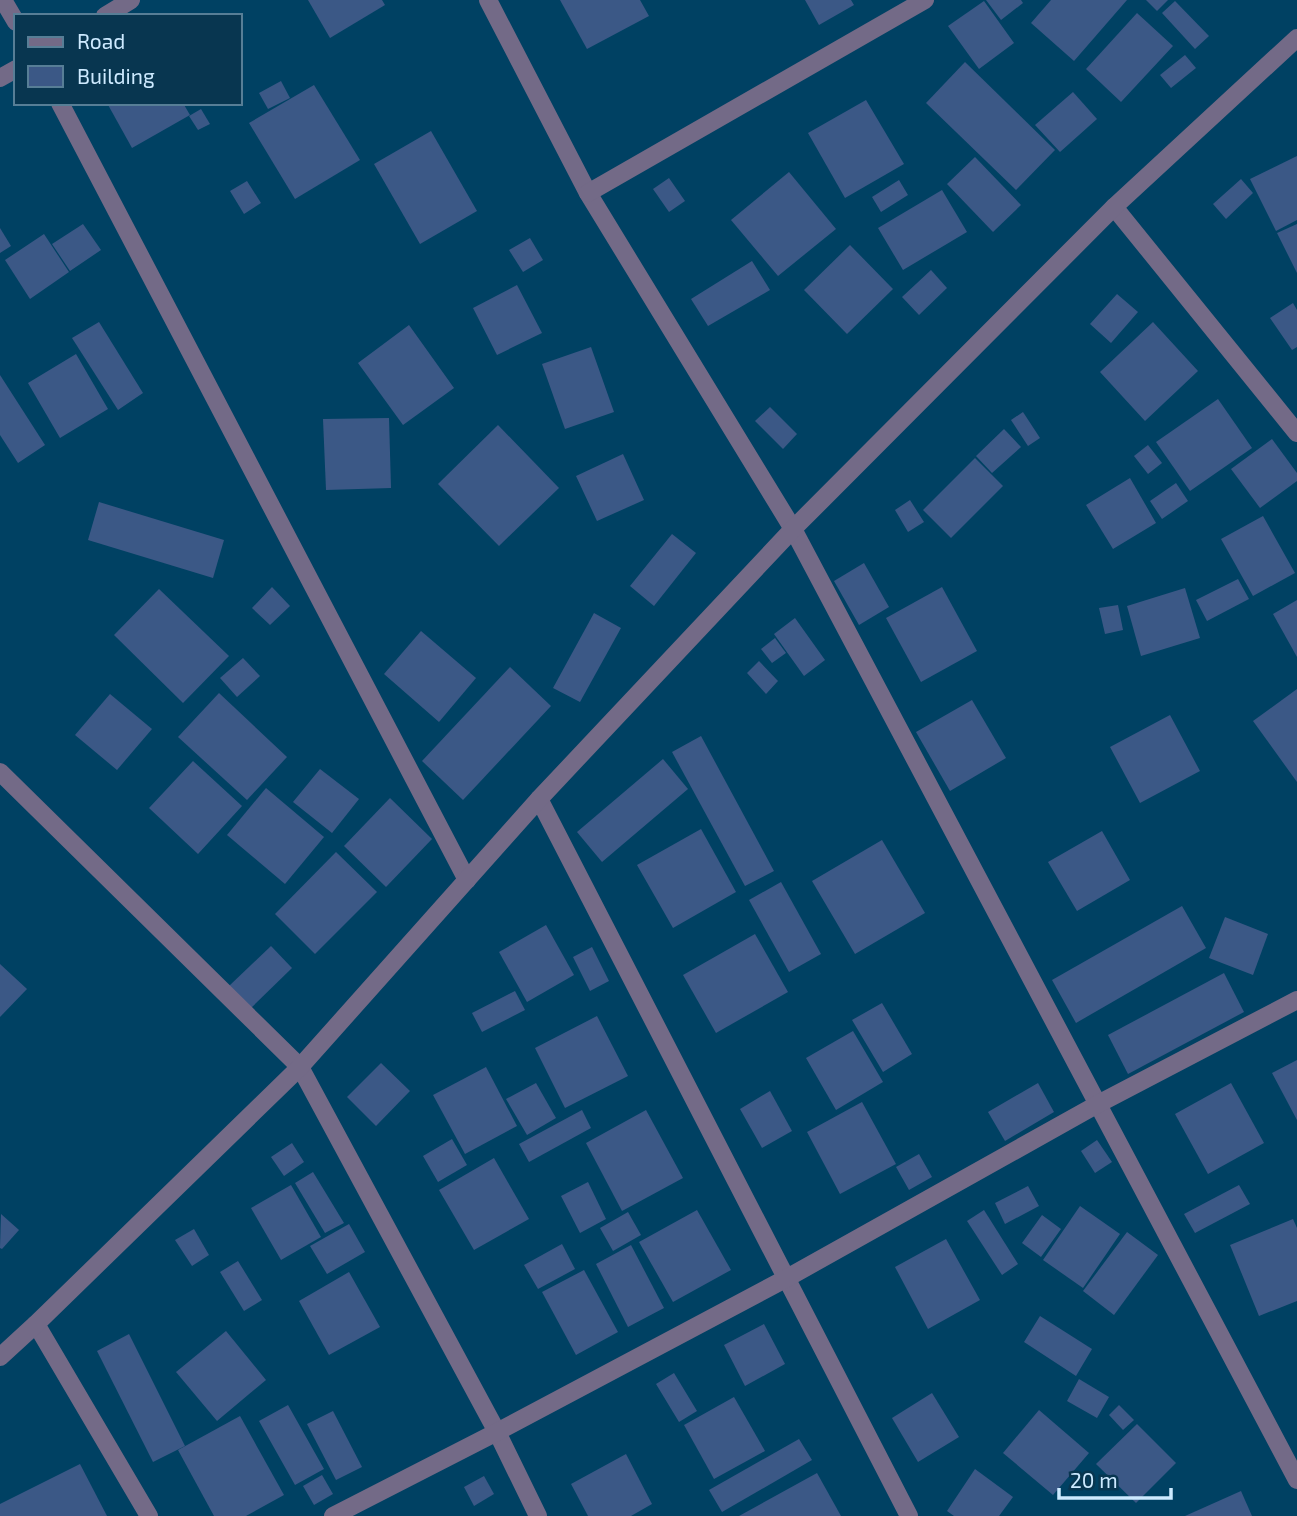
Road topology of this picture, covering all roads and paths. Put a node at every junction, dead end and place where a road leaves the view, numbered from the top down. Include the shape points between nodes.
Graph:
1 (3, 0) edge
2 (131, 0) edge
3 (488, 0) edge
4 (925, 0) edge
5 (108, 14) edge
6 (14, 19) edge
7 (1297, 38) edge
8 (61, 105) edge
9 (588, 193) junction
10 (1114, 206) junction
11 (1297, 433) edge
12 (793, 528) junction
13 (0, 772) edge
14 (540, 799) junction
15 (467, 880) junction
16 (1297, 1000) edge
17 (300, 1067) junction
18 (1098, 1104) junction
19 (787, 1278) junction
20 (36, 1324) junction
21 (0, 1357) edge
22 (497, 1432) junction
23 (1297, 1480) edge
24 (149, 1516) edge
25 (333, 1516) edge
26 (538, 1516) edge
27 (909, 1516) edge

1 - 6 street
2 - 5 street
3 - 9 street
4 - 9 street
7 - 10 street
8 - 15 street
9 - 12 street
10 - 11 street
10 - 12 street
12 - 14 street
12 - 18 street
13 - 17 street
14 - 15 street
14 - 19 street
15 - 17 street
16 - 18 street
17 - 20 street
17 - 22 street
18 - 19 street
18 - 23 street
19 - 22 street
19 - 27 street
20 - 21 street
20 - 24 street
22 - 25 street
22 - 26 street

